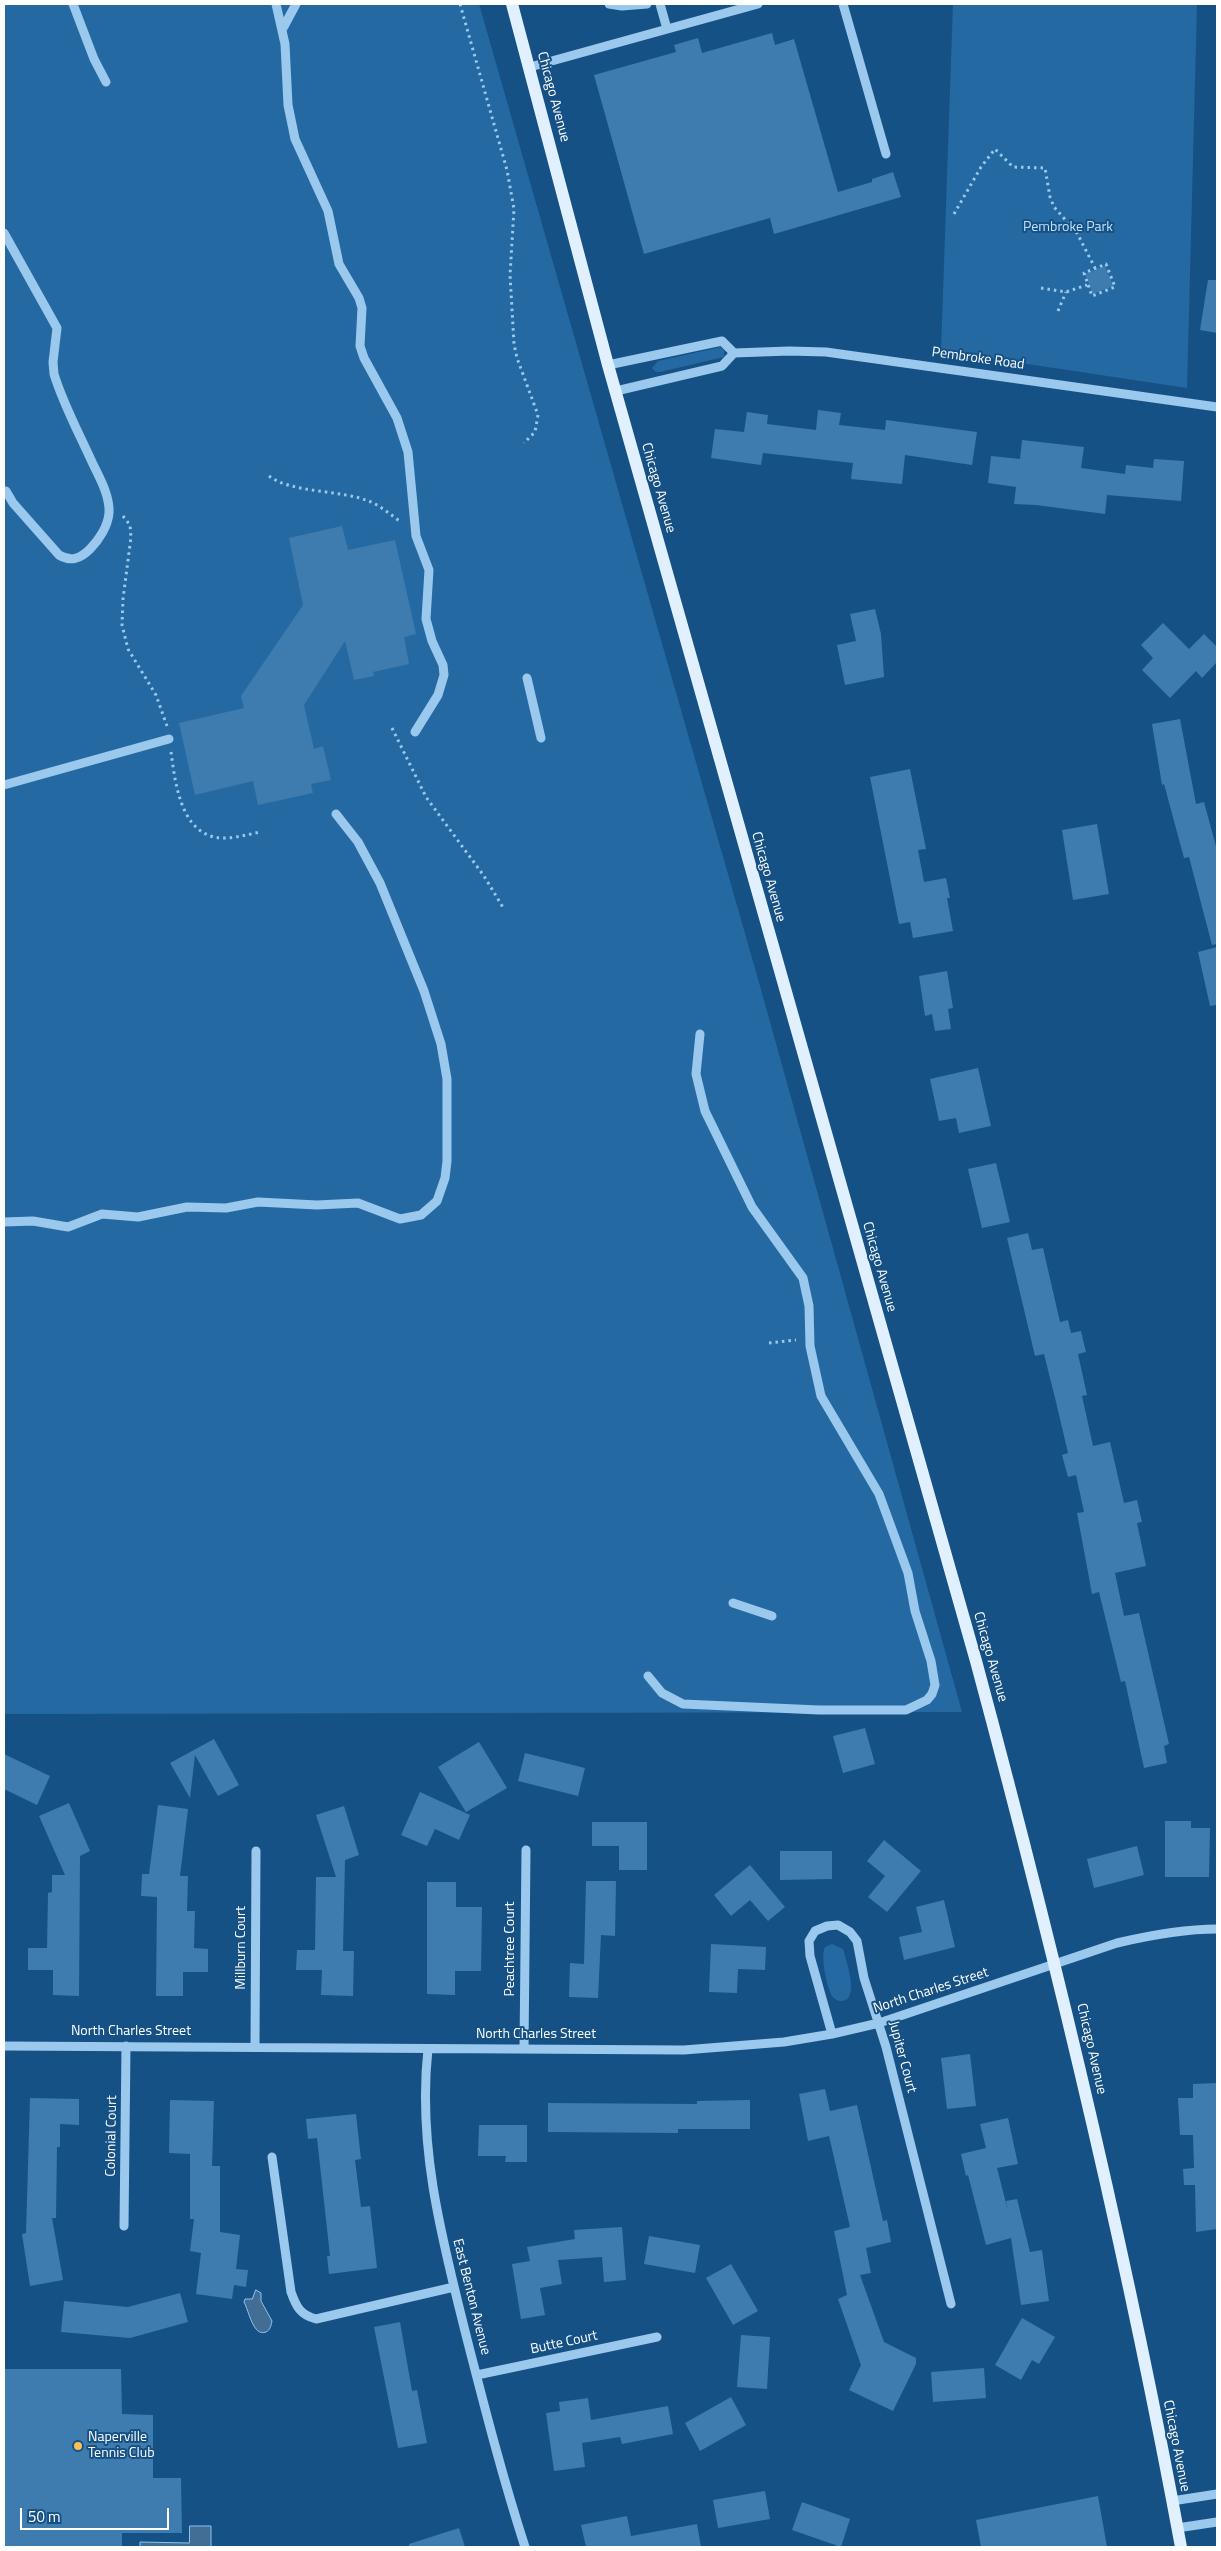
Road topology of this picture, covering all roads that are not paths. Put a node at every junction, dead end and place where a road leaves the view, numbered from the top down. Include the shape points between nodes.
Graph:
1 (72, 4) edge
2 (276, 4) edge
3 (296, 4) edge
4 (512, 4) edge
5 (609, 4) edge
6 (647, 4) edge
7 (660, 4) edge
8 (720, 4) edge
9 (758, 4) edge
10 (843, 4) edge
11 (723, 13) junction
12 (667, 29) junction
13 (282, 30) junction
14 (530, 67) junction
15 (106, 82) dead end
16 (886, 154) dead end
17 (4, 233) edge
18 (734, 353) junction
19 (608, 365) junction
20 (616, 391) junction
21 (1217, 407) edge
22 (6, 491) dead end
23 (527, 678) dead end
24 (415, 732) dead end
25 (541, 738) dead end
26 (169, 739) road end
27 (4, 785) edge
28 (336, 814) dead end
29 (700, 1034) dead end
30 (4, 1222) edge
31 (733, 1603) dead end
32 (772, 1616) dead end
33 (648, 1676) dead end
34 (526, 1850) dead end
35 (256, 1851) dead end
36 (1217, 1929) edge
37 (1056, 1965) junction
38 (879, 2023) junction
39 (832, 2034) junction
40 (4, 2046) edge
41 (126, 2046) junction
42 (256, 2046) junction
43 (428, 2048) junction
44 (524, 2049) junction
45 (272, 2157) dead end
46 (124, 2226) dead end
47 (454, 2287) junction
48 (951, 2304) dead end
49 (657, 2337) dead end
50 (477, 2376) junction
51 (1217, 2494) edge
52 (1172, 2501) junction
53 (1217, 2522) edge
54 (1177, 2528) junction
55 (525, 2547) edge
56 (1181, 2547) edge

1 - 15 street
2 - 13 street
3 - 13 street
4 - 14 main road, Chicago Avenue
5 - 6 street
7 - 12 street
8 - 11 street
9 - 11 street
10 - 16 street
11 - 12 street
12 - 14 street
13 - 24 street via 288,64 288,105 295,139 328,211 339,264 359,298 362,308 360,346 397,418 411,473 416,536 429,570 426,619 444,675 438,695
14 - 19 main road, Chicago Avenue
17 - 22 street via 57,328 54,374 103,486 109,508 107,522 93,546 71,560 59,556
18 - 19 street, Pembroke Road via 722,341
18 - 20 street via 722,366
18 - 21 street, Pembroke Road via 826,352
19 - 20 main road, Chicago Avenue
20 - 37 main road, Chicago Avenue via 976,1661
23 - 25 street
26 - 27 street
28 - 30 street via 366,855 380,883 424,991 441,1044 447,1079 446,1161 444,1185 437,1201 421,1215 400,1219 358,1202 317,1205 258,1202 226,1208 187,1207 138,1217 102,1214 68,1227
29 - 33 street via 696,1074 705,1111 752,1207 803,1278 817,1382 825,1406 879,1494 908,1573 915,1612 935,1677 932,1694 906,1710 819,1710 698,1706 672,1700
31 - 32 street
34 - 44 street, Peachtree Court
35 - 42 street, Millburn Court
36 - 37 street, North Charles Street via 1147,1935
37 - 38 street, North Charles Street
37 - 52 main road, Chicago Avenue via 1106,2180
38 - 39 street, North Charles Street
38 - 39 street, Jupiter Court via 864,1978 858,1941 838,1925 827,1926 815,1930 809,1942
38 - 48 street, Jupiter Court
39 - 44 street, North Charles Street via 746,2046 684,2050
40 - 41 street, North Charles Street
41 - 42 street, North Charles Street
41 - 46 street, Colonial Court
42 - 43 street, North Charles Street
43 - 44 street, North Charles Street
43 - 47 street, East Benton Avenue via 425,2077 427,2151
45 - 47 street via 291,2292 297,2308 305,2316 316,2320
47 - 50 street, East Benton Avenue
49 - 50 street, Butte Court
50 - 55 street, East Benton Avenue
51 - 52 street
52 - 54 main road, Chicago Avenue
53 - 54 street
54 - 56 main road, Chicago Avenue

